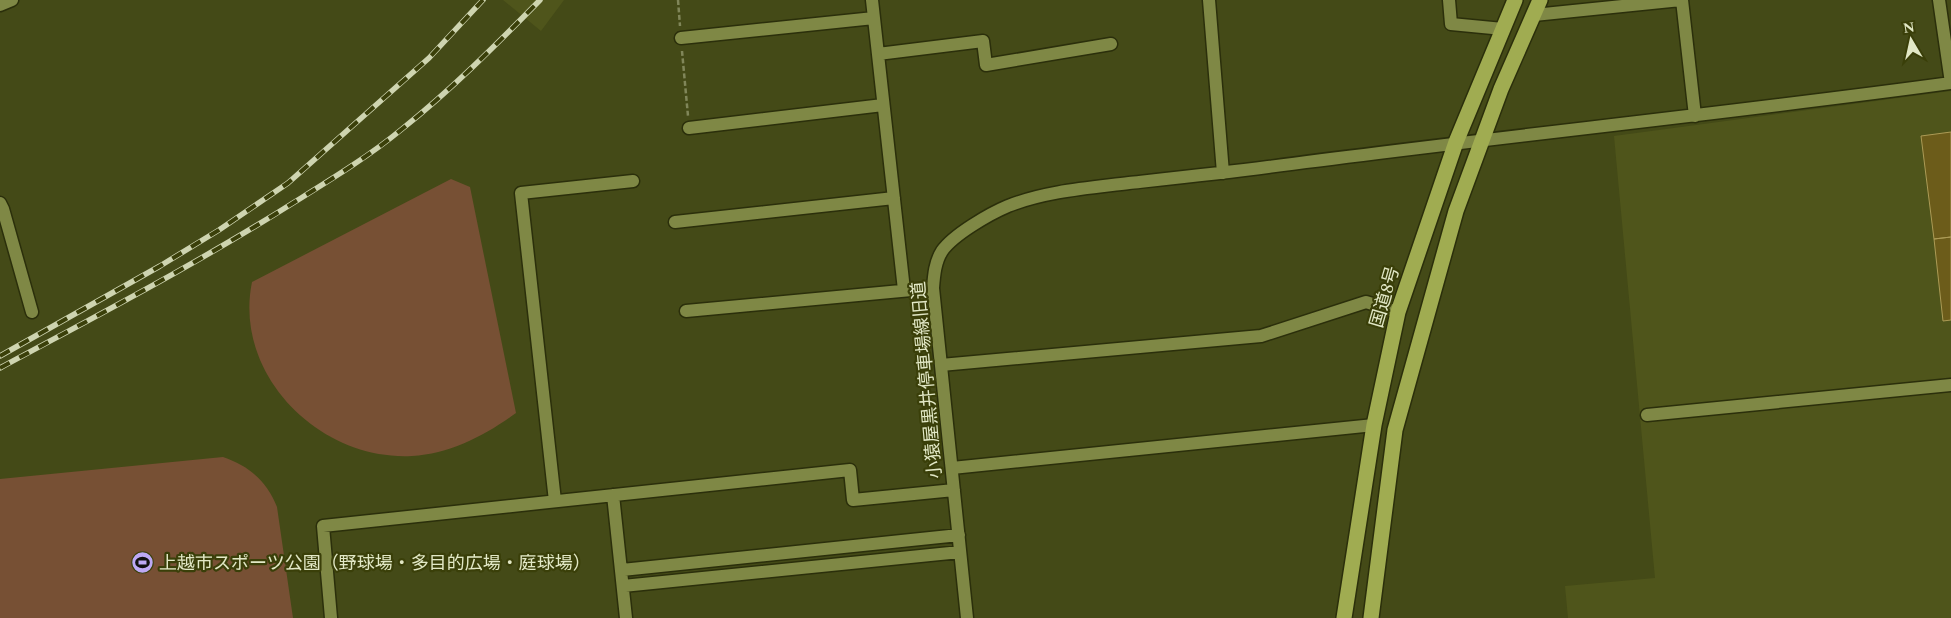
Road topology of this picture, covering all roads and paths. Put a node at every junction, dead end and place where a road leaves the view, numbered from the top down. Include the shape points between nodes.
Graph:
1 (12, 0) edge
2 (678, 0) edge
3 (872, 0) edge
4 (1209, 0) edge
5 (1449, 0) edge
6 (1515, 0) edge
7 (1540, 0) edge
8 (1682, 0) edge
9 (1939, 0) edge
10 (0, 5) edge
11 (1534, 15) junction
12 (874, 18) junction
13 (1503, 29) junction
14 (681, 38) junction
15 (1111, 44) dead end
16 (1948, 46) edge
17 (878, 54) junction
18 (884, 105) junction
19 (1696, 116) junction
20 (689, 128) joint
21 (1481, 139) junction
22 (1456, 142) junction
23 (1223, 173) junction
24 (633, 181) dead end
25 (894, 198) junction
26 (1, 207) edge
27 (675, 222) dead end
28 (933, 288) junction
29 (904, 290) junction
30 (686, 311) dead end
31 (32, 312) dead end
32 (1398, 312) junction
33 (941, 365) junction
34 (1951, 385) edge
35 (1647, 415) dead end
36 (1374, 425) junction
37 (952, 468) junction
38 (954, 490) junction
39 (613, 495) junction
40 (555, 501) junction
41 (959, 535) junction
42 (960, 552) junction
43 (622, 570) junction
44 (623, 586) junction
45 (330, 618) edge
46 (626, 618) edge
47 (967, 618) edge
48 (1344, 618) edge
49 (1371, 618) edge

1 - 10 street
2 - 14 path
3 - 12 street
4 - 23 street
5 - 13 street via 1451,24
6 - 13 highway, 国道8号
7 - 11 highway
8 - 11 street
8 - 19 street
9 - 16 street
11 - 21 highway
12 - 14 street
12 - 17 street
13 - 22 highway, 国道8号
14 - 20 path
15 - 17 street via 986,65 983,41
16 - 19 street, 小猿屋黒井停車場線旧道 via 1951,84
17 - 18 street
18 - 20 street
18 - 25 street
19 - 21 street, 小猿屋黒井停車場線旧道
21 - 22 street, 小猿屋黒井停車場線旧道
21 - 49 highway via 1456,211 1395,430
22 - 23 street, 小猿屋黒井停車場線旧道
22 - 32 highway, 国道8号
23 - 28 street, 小猿屋黒井停車場線旧道 via 1086,188 1040,196 1009,206 976,223 950,242 936,264
24 - 40 street via 521,193
25 - 27 street
25 - 29 street
26 - 31 street
28 - 29 street
28 - 33 street, 小猿屋黒井停車場線旧道
29 - 30 street
32 - 33 street via 1366,302 1261,336
32 - 36 highway, 国道8号
33 - 37 street, 小猿屋黒井停車場線旧道
34 - 35 street
36 - 37 street
36 - 48 highway, 国道8号
37 - 38 street, 小猿屋黒井停車場線旧道
38 - 39 street via 853,500 850,470
38 - 41 street, 小猿屋黒井停車場線旧道
39 - 40 street
39 - 43 street
40 - 45 street via 323,526
41 - 42 street, 小猿屋黒井停車場線旧道
41 - 43 street
42 - 44 street
42 - 47 street, 小猿屋黒井停車場線旧道
43 - 44 street
44 - 46 street

